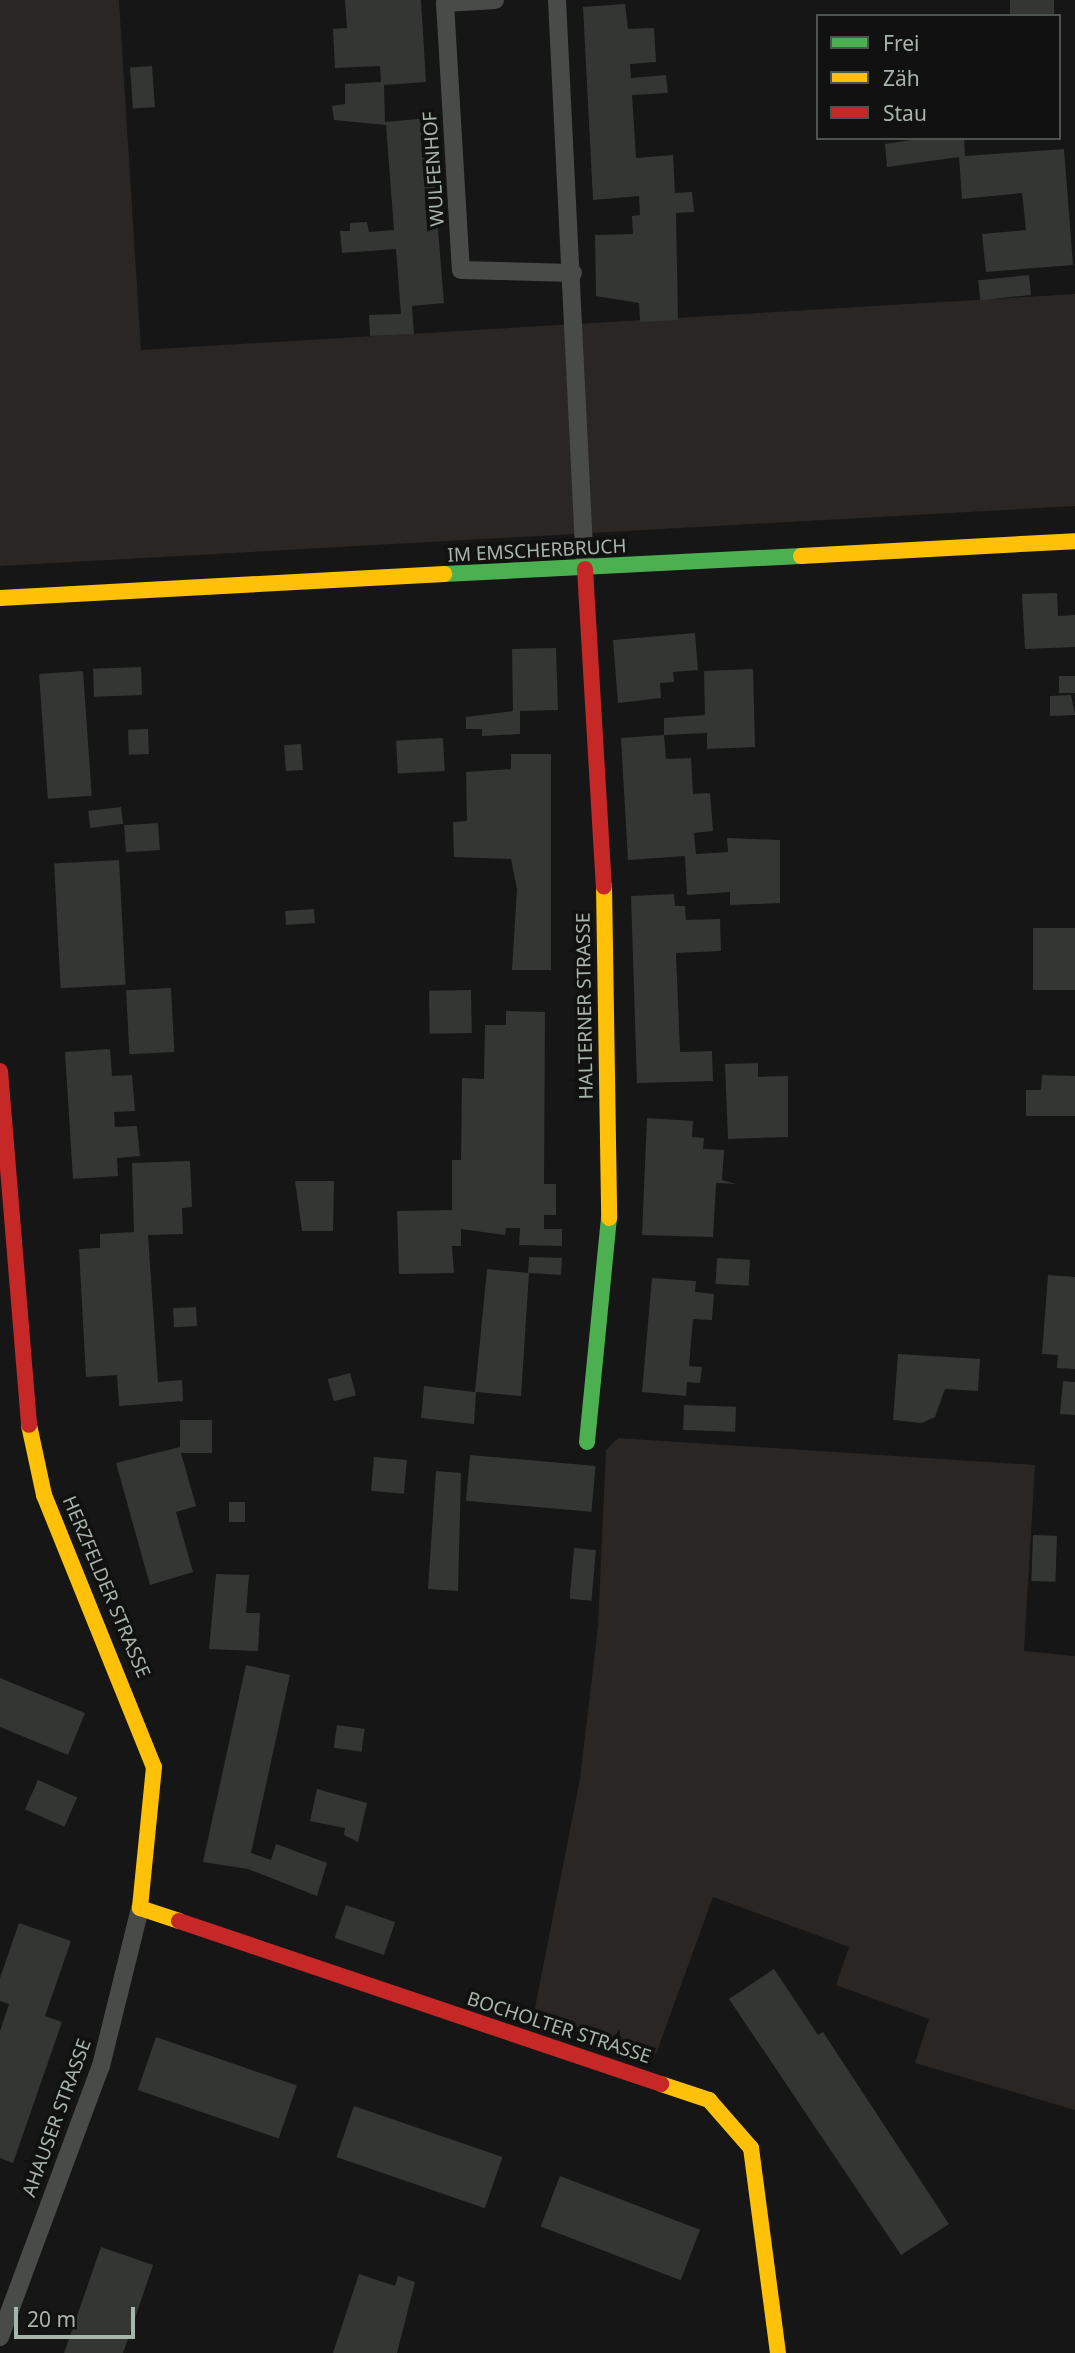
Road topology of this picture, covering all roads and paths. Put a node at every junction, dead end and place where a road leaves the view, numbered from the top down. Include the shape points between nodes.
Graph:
1 (495, 0) edge
2 (557, 0) edge
3 (573, 273) junction
4 (1075, 541) edge
5 (585, 569) junction
6 (0, 598) edge
7 (0, 1071) edge
8 (587, 1442) dead end
9 (139, 1908) junction
10 (0, 2337) edge
11 (778, 2353) edge

1 - 3 lane, WULFENHOF via 445,4 461,270
2 - 3 lane
3 - 5 lane
4 - 5 street, IM EMSCHERBRUCH
5 - 6 street, IM EMSCHERBRUCH
5 - 8 street, HALTERNER STRASSE via 608,955 609,1248
7 - 9 street, HERZFELDER STRASSE via 29,1427 44,1495 154,1767
9 - 10 lane, AHAUSER STRASSE via 101,2066
9 - 11 street, BOCHOLTER STRASSE via 709,2099 751,2148

